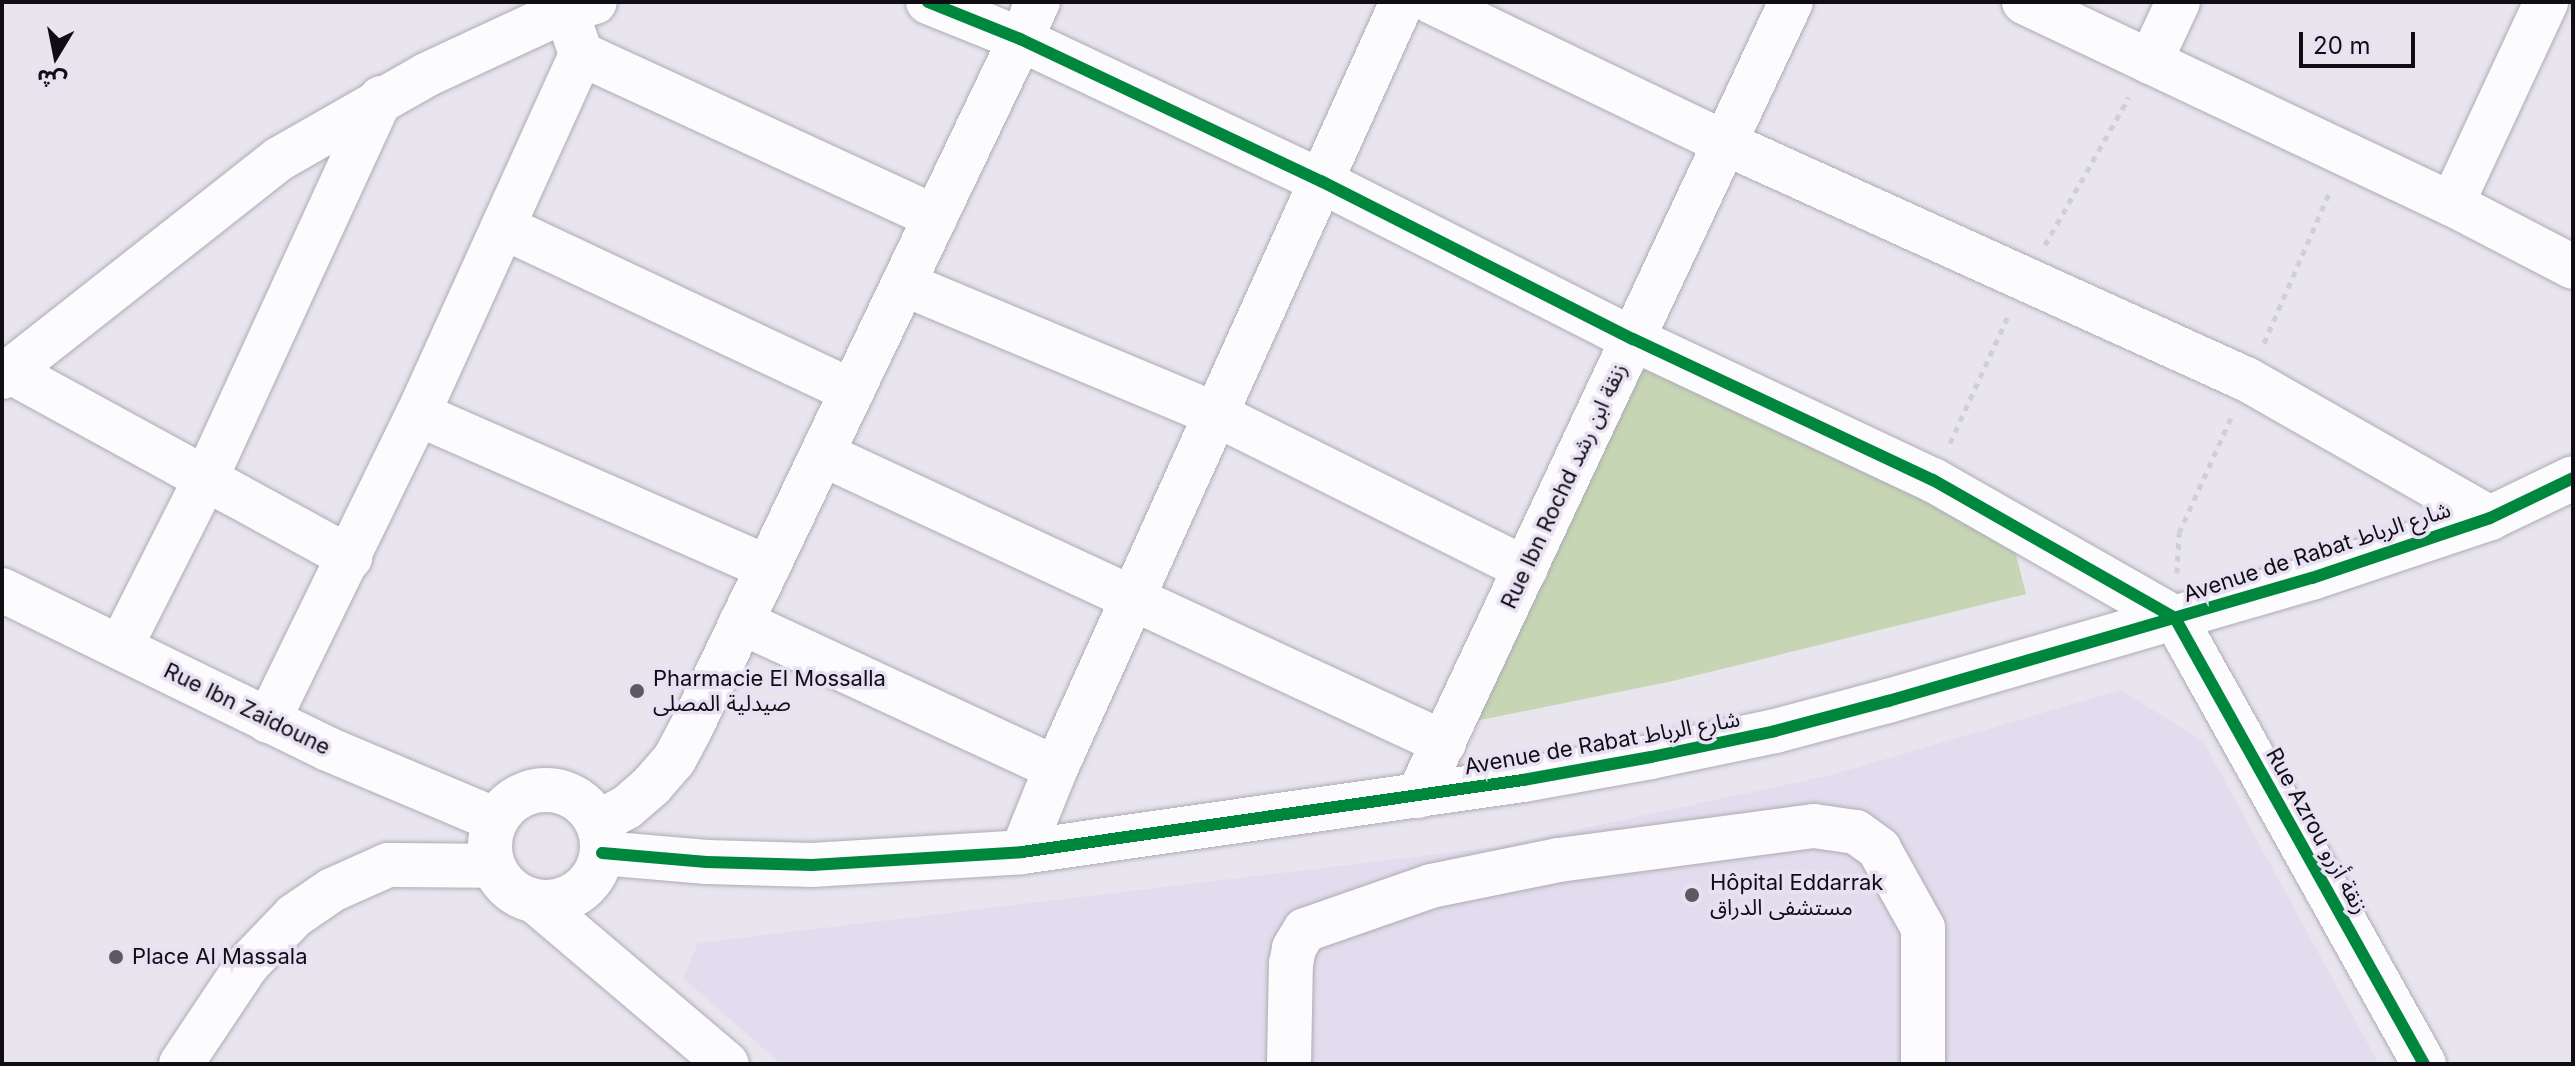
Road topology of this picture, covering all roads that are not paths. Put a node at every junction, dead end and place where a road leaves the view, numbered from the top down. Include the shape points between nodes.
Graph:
1 (928, 2) edge
2 (1402, 2) edge
3 (1432, 2) edge
4 (1791, 2) edge
5 (2024, 2) edge
6 (2178, 2) edge
7 (2546, 2) edge
8 (574, 5) edge
9 (1029, 21) edge
10 (581, 54) junction
11 (2150, 62) junction
12 (381, 98) junction
13 (1725, 143) junction
14 (1321, 181) junction
15 (2452, 204) junction
16 (935, 217) junction
17 (503, 227) junction
18 (2573, 267) edge
19 (904, 284) junction
20 (1633, 339) junction
21 (6, 374) edge
22 (852, 391) junction
23 (418, 414) junction
24 (1215, 414) junction
25 (822, 454) junction
26 (207, 476) junction
27 (2573, 478) edge
28 (2490, 518) junction
29 (350, 558) junction
30 (768, 568) junction
31 (1526, 569) junction
32 (2, 590) edge
33 (1134, 596) junction
34 (2175, 618) junction
35 (741, 622) junction
36 (121, 646) junction
37 (268, 721) junction
38 (1444, 743) junction
39 (1056, 768) junction
40 (1418, 796) junction
41 (496, 820) junction
42 (1022, 852) junction
43 (596, 853) junction
44 (493, 866) junction
45 (536, 902) junction
46 (638, 988) junction
47 (676, 1046) edge
48 (190, 1055) edge
49 (727, 1064) edge
50 (1289, 1064) edge
51 (1923, 1064) edge
52 (2424, 1064) edge

1 - 9 street
2 - 14 street
3 - 13 street
4 - 13 street, Rue Ibn Rochd زنقة ابن رشد
5 - 11 street
6 - 11 street
7 - 15 street
8 - 10 street
8 - 12 street
9 - 14 street
9 - 16 street
10 - 16 street
10 - 17 street
11 - 15 street
12 - 21 street via 279,159
12 - 26 street
13 - 20 street, Rue Ibn Rochd زنقة ابن رشد
13 - 28 street via 2248,380
14 - 20 street
14 - 24 street
15 - 18 street
16 - 19 street
17 - 22 street
17 - 23 street
19 - 22 street
19 - 24 street
20 - 31 street, Rue Ibn Rochd زنقة ابن رشد
20 - 34 street via 1933,480
21 - 26 street
22 - 25 street
23 - 29 street
23 - 30 street
24 - 31 street
24 - 33 street
25 - 30 street
25 - 33 street
26 - 29 street
26 - 36 street
27 - 28 street, Avenue de Rabat شارع الرباط
28 - 34 street, Avenue de Rabat شارع الرباط
29 - 37 street
30 - 35 street
31 - 38 street, Rue Ibn Rochd زنقة ابن رشد
32 - 36 street, Rue Ibn Zaidoune
33 - 38 street
33 - 39 street
34 - 40 street, Avenue de Rabat شارع الرباط via 1775,731
34 - 52 street, Rue Azrou زنقة أزرو
35 - 39 street
35 - 43 street via 674,760
36 - 37 street, Rue Ibn Zaidoune
37 - 41 street, Rue Ibn Zaidoune
38 - 40 street, Rue Ibn Rochd زنقة ابن رشد
39 - 42 street
40 - 42 street, Avenue de Rabat شارع الرباط
41 - 43 street via 521,795 556,791 588,808
41 - 44 street via 490,843
42 - 43 street, Avenue de Rabat شارع الرباط via 812,865
43 - 45 street via 573,896
43 - 46 street
44 - 45 street via 518,895
44 - 48 street via 388,865 332,890 294,916 247,965
45 - 46 street
46 - 47 street
47 - 49 street
50 - 51 street via 1291,964 1305,930 1431,886 1559,860 1814,826 1856,832 1879,849 1923,928

